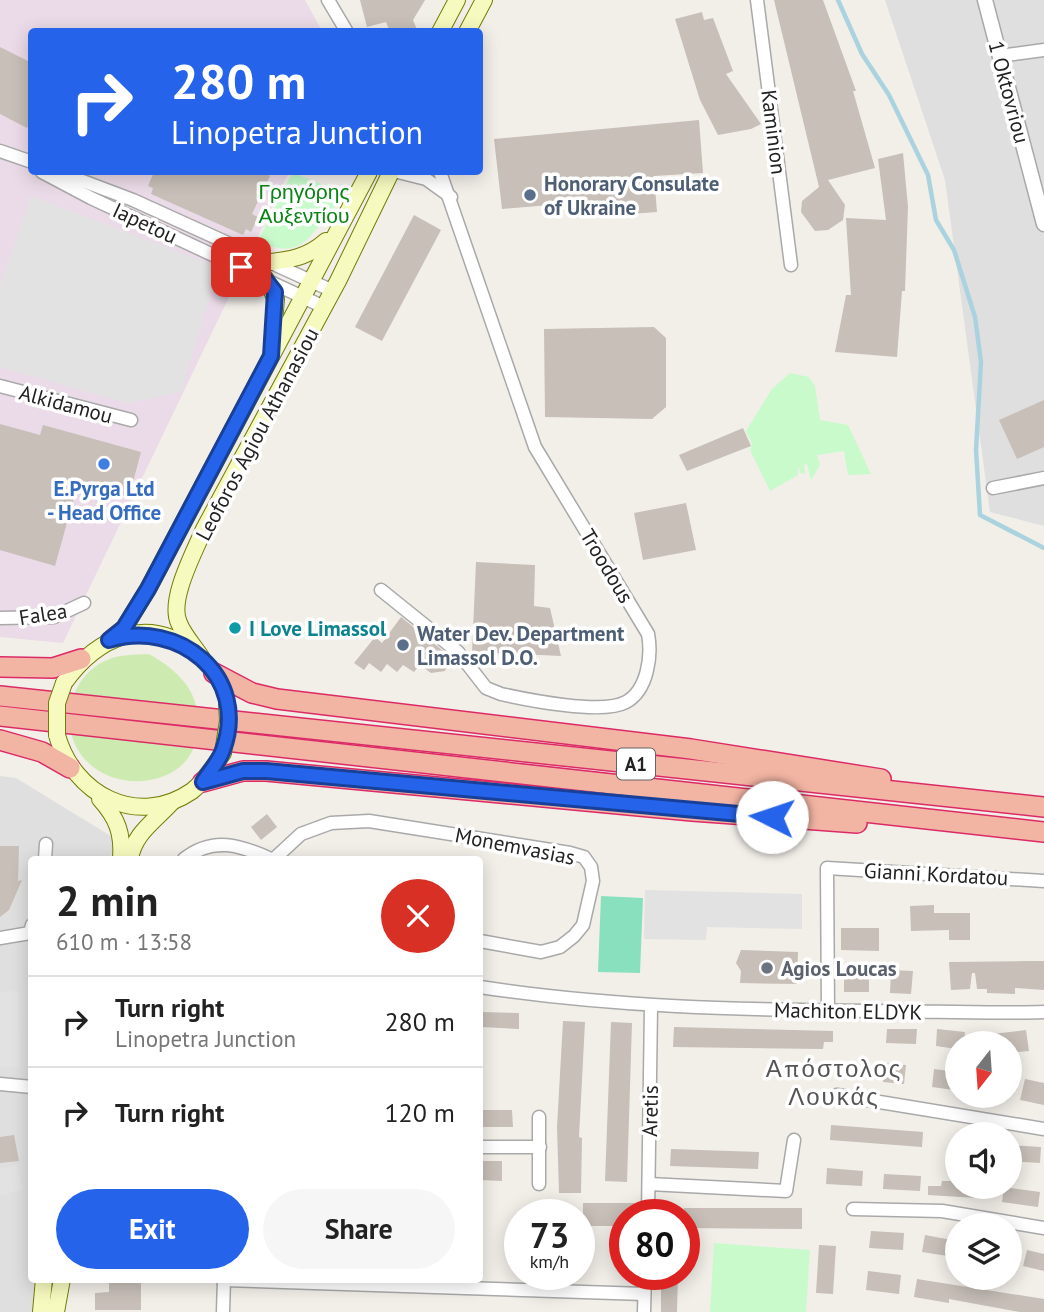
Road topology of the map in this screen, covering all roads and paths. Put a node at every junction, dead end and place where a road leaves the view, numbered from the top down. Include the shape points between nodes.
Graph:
1 (328, 0) edge
2 (457, 0) edge
3 (484, 0) edge
4 (757, 0) edge
5 (985, 0) edge
6 (345, 28) edge
7 (442, 28) edge
8 (469, 28) edge
9 (1044, 50) edge
10 (999, 56) junction
11 (0, 151) edge
12 (28, 162) edge
13 (48, 175) edge
14 (67, 175) edge
15 (367, 175) edge
16 (390, 175) edge
17 (410, 175) edge
18 (441, 175) edge
19 (1040, 192) edge
20 (451, 197) junction
21 (1044, 224) edge
22 (334, 235) junction
23 (791, 265) dead end
24 (264, 270) junction
25 (306, 287) junction
26 (332, 291) junction
27 (324, 306) junction
28 (271, 356) junction
29 (0, 386) edge
30 (131, 420) dead end
31 (1044, 478) edge
32 (993, 488) dead end
33 (381, 590) dead end
34 (84, 603) dead end
35 (0, 618) edge
36 (109, 640) junction
37 (81, 659) junction
38 (209, 666) junction
39 (0, 667) edge
40 (0, 696) edge
41 (0, 716) edge
42 (0, 740) edge
43 (70, 768) junction
44 (203, 782) junction
45 (93, 792) junction
46 (176, 798) junction
47 (1024, 805) junction
48 (1044, 807) edge
49 (1023, 830) junction
50 (1044, 832) edge
51 (46, 844) dead end
52 (45, 856) edge
53 (121, 856) edge
54 (130, 856) edge
55 (188, 856) edge
56 (266, 856) edge
57 (276, 856) edge
58 (1044, 881) edge
59 (28, 933) edge
60 (0, 938) edge
61 (483, 942) edge
62 (483, 987) edge
63 (651, 1006) junction
64 (828, 1011) junction
65 (1044, 1012) edge
66 (0, 1084) edge
67 (28, 1087) edge
68 (837, 1095) dead end
69 (539, 1117) dead end
70 (1044, 1129) edge
71 (794, 1140) dead end
72 (483, 1147) edge
73 (540, 1147) junction
74 (539, 1184) dead end
75 (649, 1184) junction
76 (648, 1199) edge
77 (853, 1209) dead end
78 (1044, 1228) edge
79 (44, 1283) edge
80 (61, 1283) edge
81 (224, 1283) edge
82 (400, 1283) edge
83 (645, 1290) edge
84 (645, 1294) junction
85 (41, 1312) edge
86 (56, 1312) edge
87 (223, 1312) edge
88 (644, 1312) edge

1 - 6 street
2 - 7 main road
3 - 8 main road
4 - 23 street, Kaminion
5 - 10 street, 1 Oktovriou
9 - 10 street
10 - 19 street, 1 Oktovriou
11 - 12 street
13 - 24 street, Iapetou via 91,198
14 - 24 street, Iapetou via 133,201
15 - 22 main road, Leoforos Agiou Athanasiou
16 - 26 main road, Leoforos Agiou Athanasiou
17 - 20 street via 426,179
18 - 20 street, Troodous
19 - 21 street, 1 Oktovriou
20 - 33 street, Troodous via 535,447 648,634 652,654 637,692 625,703 602,708 502,694 486,688 458,652
22 - 24 main road via 312,253
22 - 25 main road, Leoforos Agiou Athanasiou
24 - 25 street, Iapetou
24 - 28 main road via 276,299
25 - 26 street, Iapetou
25 - 27 street, Iapetou
25 - 28 main road, Leoforos Agiou Athanasiou
26 - 27 main road, Leoforos Agiou Athanasiou
27 - 38 main road, Leoforos Agiou Athanasiou via 186,571 178,598 178,622
28 - 36 main road, Leoforos Agiou Athanasiou via 148,589 124,628
29 - 30 street, Alkidamou
31 - 32 street
34 - 35 street, Falea via 54,617
36 - 37 main road
36 - 38 main road via 159,636 190,649
37 - 39 highway via 53,668
37 - 43 main road, bridge via 57,703 57,735
38 - 44 main road, bridge via 227,703 229,721 223,753
38 - 47 highway via 252,692 277,699 691,749
40 - 47 highway, A1
41 - 49 highway, A1
42 - 43 highway via 41,751
43 - 45 main road
44 - 46 main road
44 - 49 highway via 243,771 266,771 706,812
45 - 46 main road via 141,807
45 - 53 main road via 117,822
46 - 54 main road via 141,831
47 - 48 highway, A1
49 - 50 highway, A1
51 - 52 street
55 - 56 street via 218,843
57 - 61 street, Monemvasias via 301,834 331,823 369,821 584,857 593,881 583,925 560,947 541,952
58 - 64 street, Gianni Kordatou via 827,868
59 - 60 street
62 - 63 street, Machiton ELDYK
63 - 64 street, Machiton ELDYK
63 - 75 street, Aretis
64 - 65 street, Machiton ELDYK
66 - 67 street
68 - 70 street
69 - 73 street
71 - 75 street via 786,1191
72 - 73 street
73 - 74 street
75 - 76 street, Aretis
77 - 78 street via 942,1211
79 - 85 main road
80 - 86 main road
81 - 87 street
82 - 84 street
83 - 84 street
84 - 88 street

